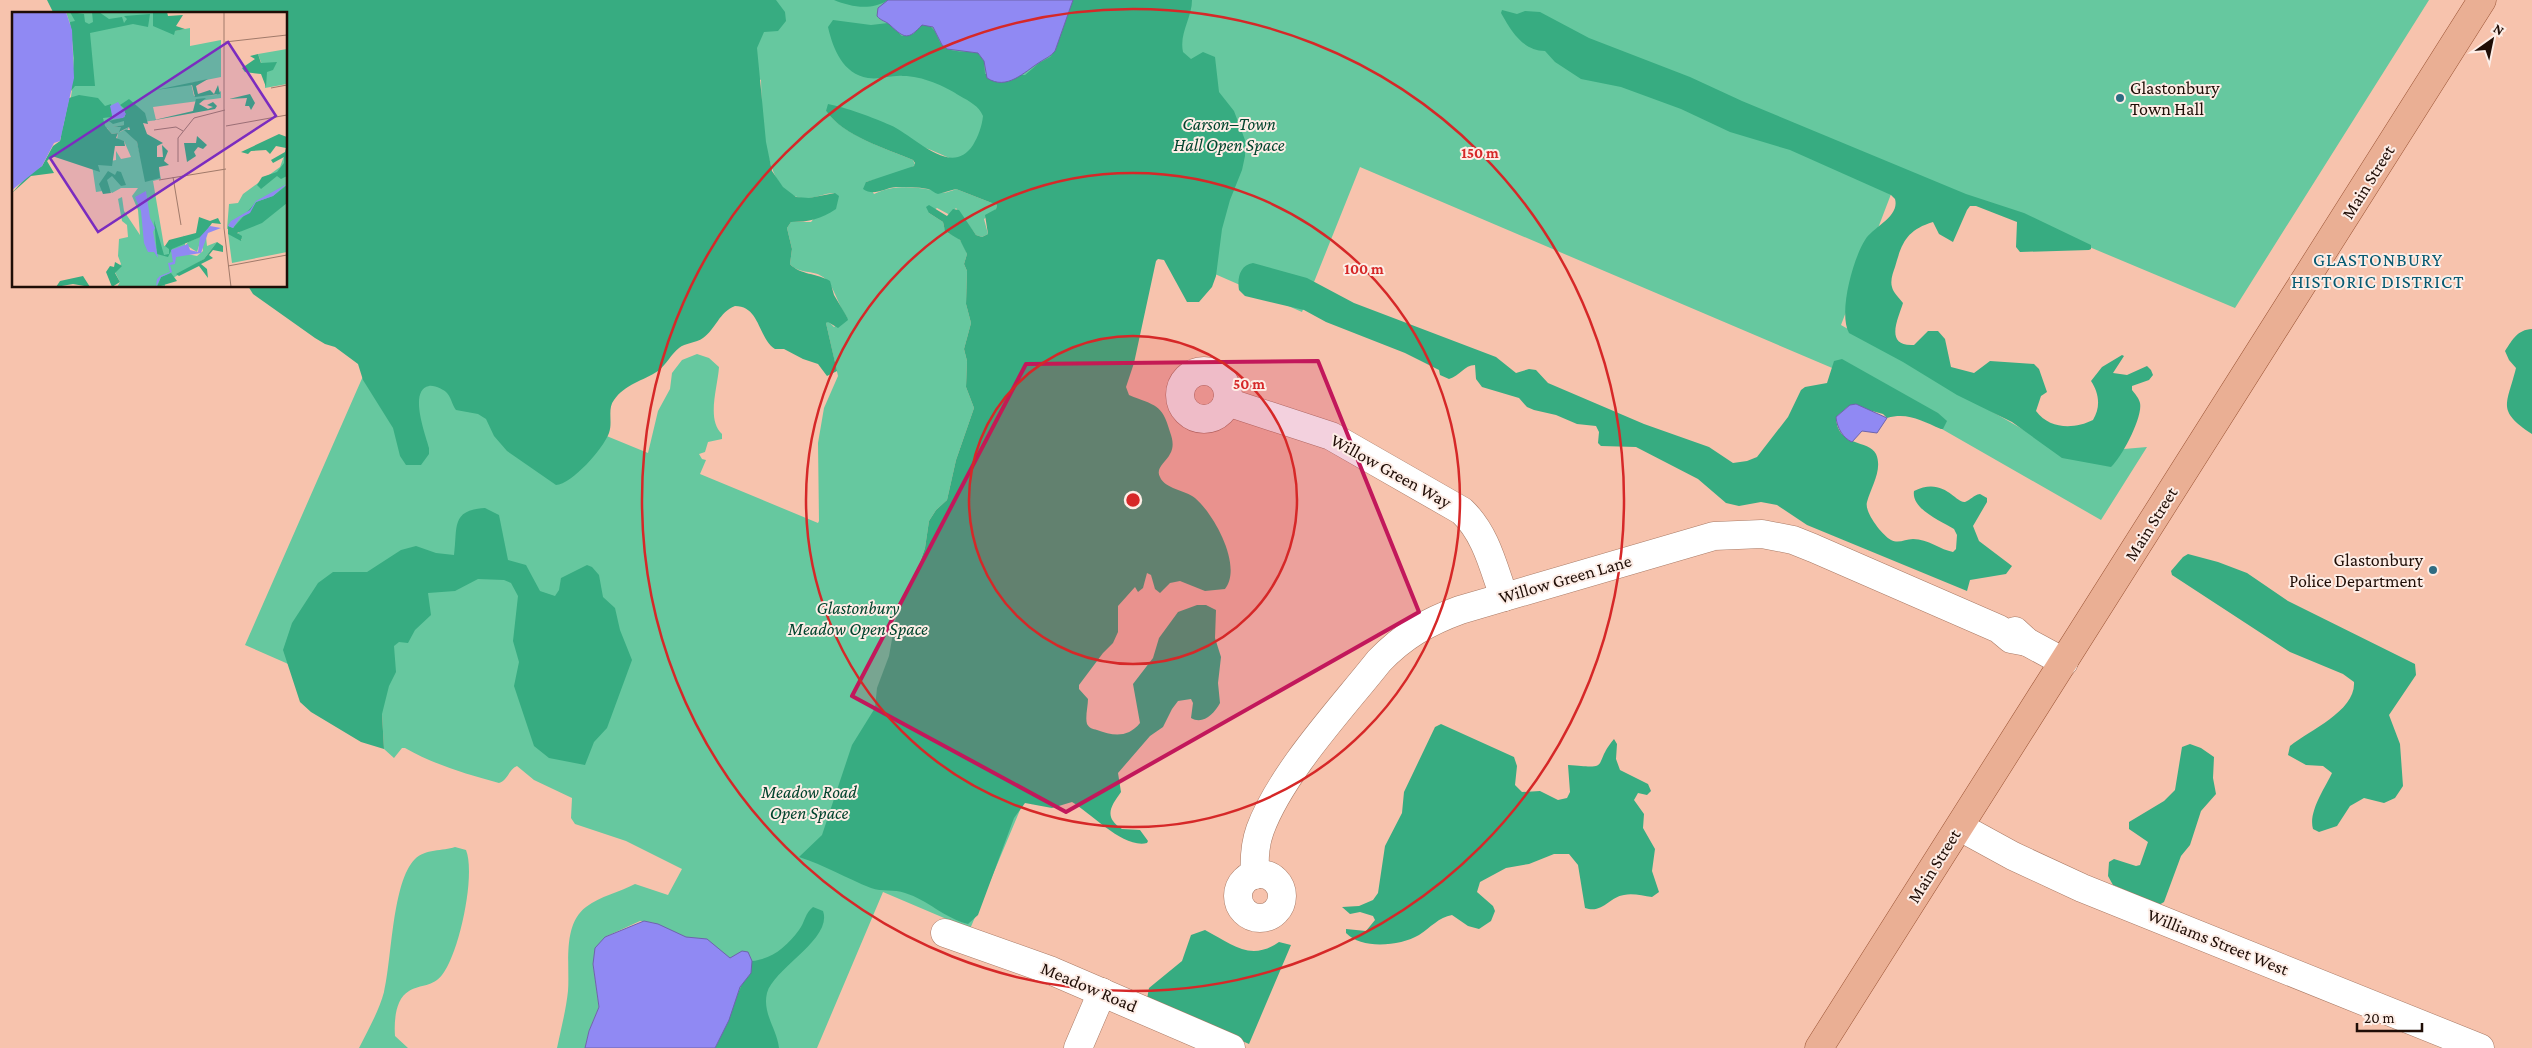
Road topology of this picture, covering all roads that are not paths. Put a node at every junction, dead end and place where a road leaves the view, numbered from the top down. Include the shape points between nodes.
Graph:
1 (2482, 0) edge
2 (1227, 402) dead end
3 (1504, 597) junction
4 (2064, 662) junction
5 (1960, 827) junction
6 (1255, 875) dead end
7 (945, 933) dead end
8 (1102, 992) junction
9 (1078, 1048) edge
10 (1231, 1048) edge
11 (1819, 1048) edge
12 (2480, 1048) edge

1 - 4 main road, Main Street
2 - 3 street, Willow Green Way via 1331,436 1462,511 1482,537
3 - 4 street, Willow Green Lane via 1714,536 1762,534 1799,543 1999,629 2011,639 2027,642
3 - 6 street, Willow Green Lane via 1424,624 1394,646 1379,662 1281,789 1260,830
4 - 5 main road, Main Street
5 - 11 main road, Main Street
5 - 12 street, Williams Street West via 2082,888
7 - 8 street, Meadow Road via 1018,957
8 - 9 street
8 - 10 street, Meadow Road

